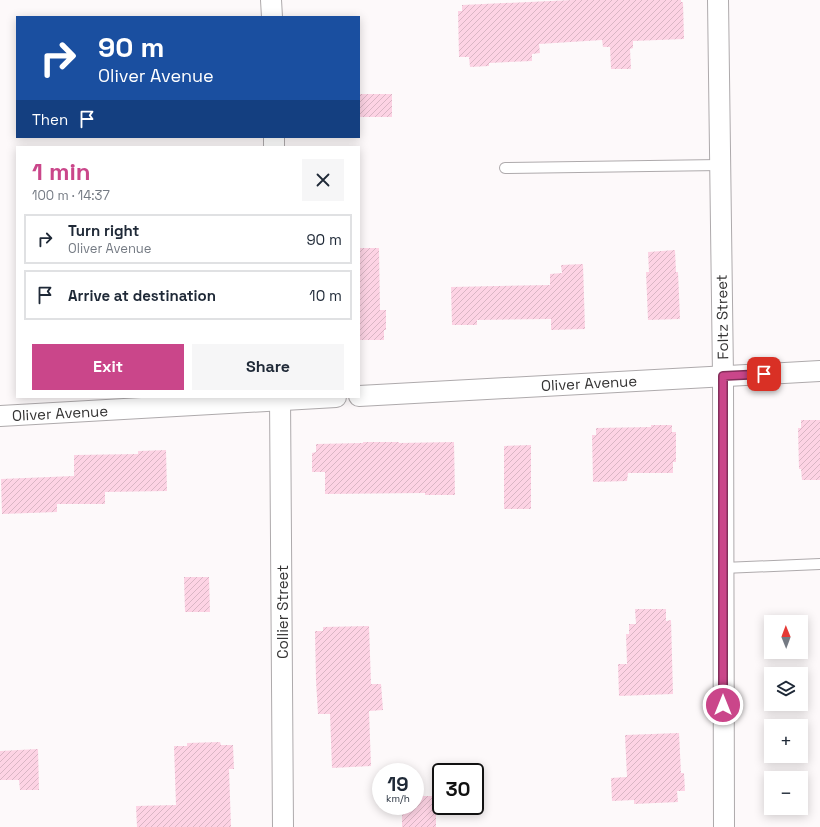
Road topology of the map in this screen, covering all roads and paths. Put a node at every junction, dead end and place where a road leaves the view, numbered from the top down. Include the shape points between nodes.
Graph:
1 (271, 0) edge
2 (718, 0) edge
3 (272, 16) edge
4 (720, 165) junction
5 (505, 168) dead end
6 (820, 371) edge
7 (723, 376) junction
8 (360, 396) edge
9 (280, 398) edge
10 (0, 416) edge
11 (820, 564) edge
12 (723, 568) junction
13 (283, 827) edge
14 (724, 827) edge

1 - 3 street
2 - 4 street, Foltz Street
4 - 5 lane
4 - 7 street, Foltz Street
6 - 7 street, Oliver Avenue
7 - 8 street, Oliver Avenue
7 - 12 street, Foltz Street
9 - 10 street, Oliver Avenue
9 - 13 street, Collier Street
11 - 12 lane
12 - 14 street, Foltz Street

